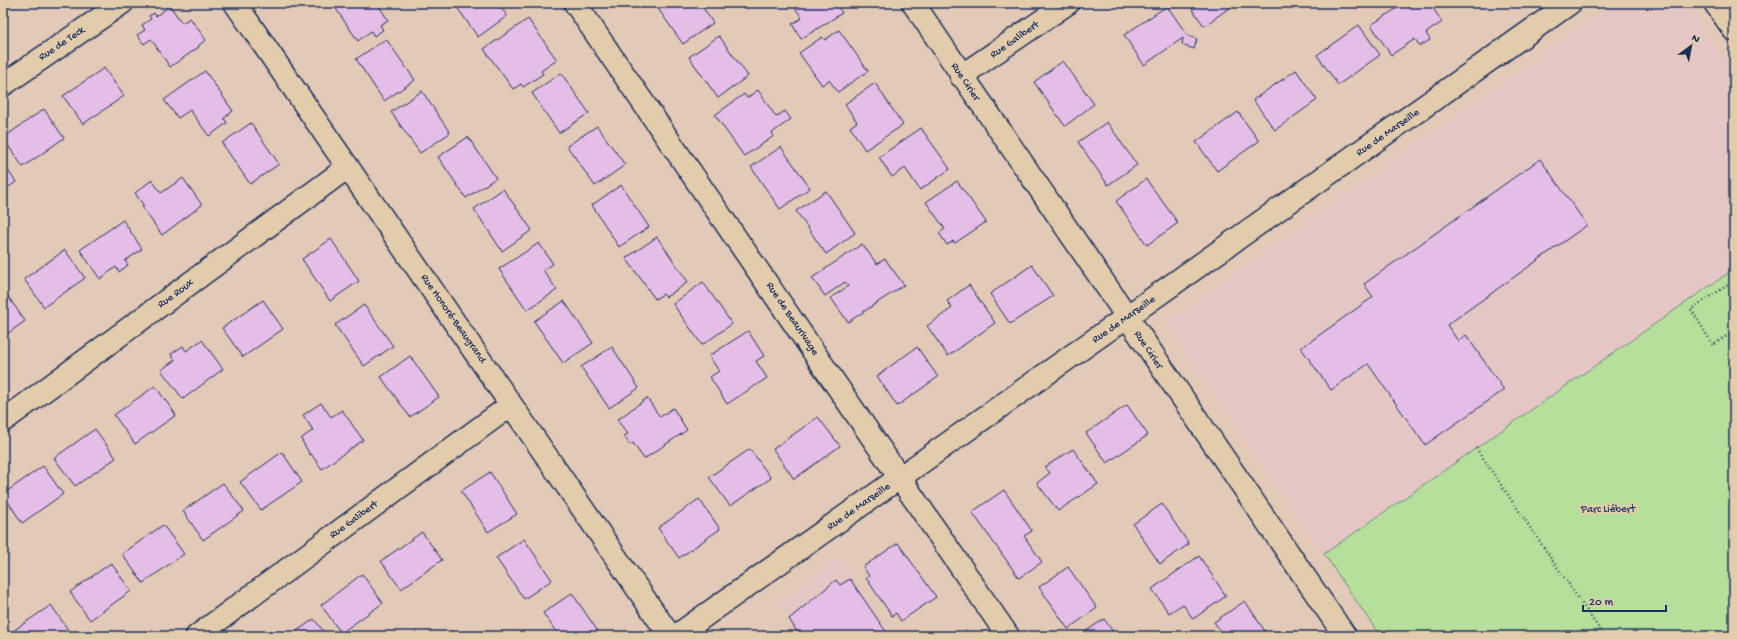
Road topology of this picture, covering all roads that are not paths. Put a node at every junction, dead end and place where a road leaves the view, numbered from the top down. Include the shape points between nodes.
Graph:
1 (122, 3) edge
2 (235, 3) edge
3 (575, 3) edge
4 (913, 3) edge
5 (1068, 3) edge
6 (1570, 3) edge
7 (1715, 3) edge
8 (1734, 30) edge
9 (961, 76) junction
10 (3, 85) edge
11 (348, 167) junction
12 (1127, 318) junction
13 (512, 404) junction
14 (3, 421) edge
15 (901, 478) junction
16 (197, 636) edge
17 (670, 636) edge
18 (676, 636) edge
19 (1008, 636) edge
20 (1345, 636) edge

1 - 10 street, Rue de Teck
2 - 11 street, Rue Honoré-Beaugrand
3 - 15 street, Rue de Beaurivage
4 - 9 street, Rue Cirier
5 - 9 street, Rue Galibert
6 - 12 street, Rue de Marseille
7 - 8 street
9 - 12 street, Rue Cirier
11 - 13 street, Rue Honoré-Beaugrand
11 - 14 street, Rue Roux
12 - 15 street, Rue de Marseille
12 - 20 street, Rue Cirier
13 - 16 street, Rue Galibert
13 - 17 street, Rue Honoré-Beaugrand
15 - 18 street, Rue de Marseille
15 - 19 street, Rue de Beaurivage

